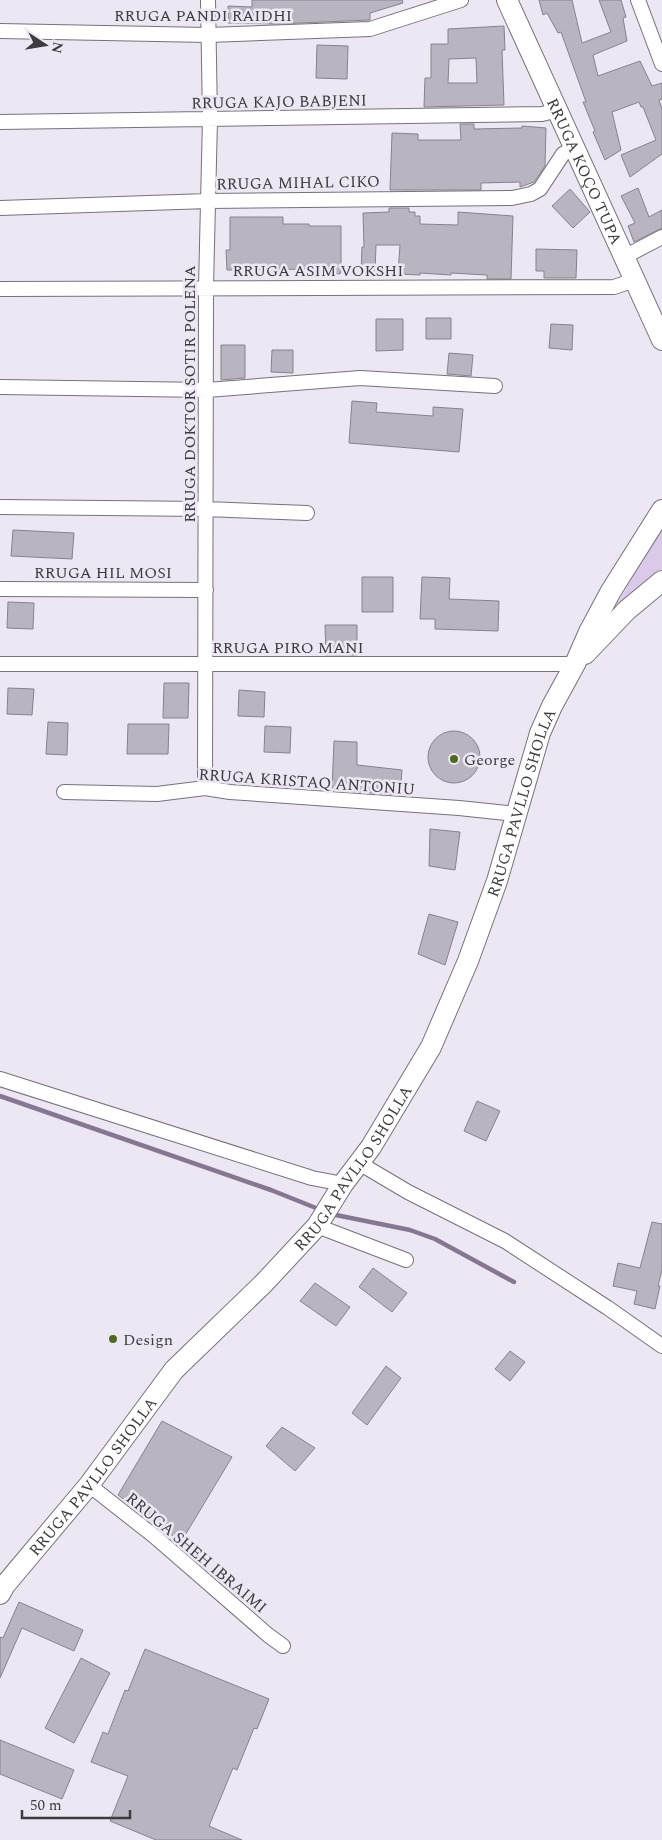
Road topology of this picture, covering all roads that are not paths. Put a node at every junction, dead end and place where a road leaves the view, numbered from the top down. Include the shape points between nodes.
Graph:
1 (208, 0) edge
2 (462, 0) edge
3 (507, 0) edge
4 (638, 0) edge
5 (0, 31) edge
6 (208, 35) junction
7 (661, 61) edge
8 (558, 110) junction
9 (210, 119) junction
10 (0, 122) edge
11 (575, 147) junction
12 (208, 201) junction
13 (0, 208) edge
14 (662, 237) edge
15 (624, 257) junction
16 (635, 280) junction
17 (206, 287) junction
18 (0, 289) edge
19 (662, 340) edge
20 (494, 386) dead end
21 (0, 387) edge
22 (207, 390) junction
23 (0, 506) edge
24 (206, 509) junction
25 (662, 510) edge
26 (307, 512) dead end
27 (662, 581) edge
28 (0, 589) edge
29 (206, 590) junction
30 (0, 664) edge
31 (206, 664) junction
32 (575, 664) junction
33 (205, 788) junction
34 (64, 792) dead end
35 (516, 814) junction
36 (0, 1079) edge
37 (358, 1163) junction
38 (338, 1192) junction
39 (317, 1226) junction
40 (406, 1260) dead end
41 (662, 1346) edge
42 (90, 1485) junction
43 (0, 1594) edge
44 (283, 1646) dead end

1 - 6 street, RRUGA DOKTOR SOTIR POLENA
2 - 6 street, RRUGA PANDI RAIDHI via 370,29
3 - 8 street, RRUGA KOÇO TUPA
4 - 7 street
5 - 6 street, RRUGA PANDI RAIDHI
6 - 9 street, RRUGA DOKTOR SOTIR POLENA
8 - 9 street, RRUGA KAJO BABJENI via 542,114
8 - 11 street, RRUGA KOÇO TUPA
9 - 10 street, RRUGA KAJO BABJENI
9 - 12 street, RRUGA DOKTOR SOTIR POLENA
11 - 12 street, RRUGA MIHAL CIKO via 563,154 540,189 512,198
11 - 15 street, RRUGA KOÇO TUPA
12 - 13 street, RRUGA MIHAL CIKO
12 - 17 street, RRUGA DOKTOR SOTIR POLENA
14 - 15 street
15 - 16 street, RRUGA KOÇO TUPA
16 - 17 street, RRUGA ASIM VOKSHI via 614,287
16 - 19 street, RRUGA KOÇO TUPA
17 - 18 street, RRUGA ASIM VOKSHI
17 - 22 street, RRUGA DOKTOR SOTIR POLENA
20 - 22 street via 360,378
21 - 22 street
22 - 24 street, RRUGA DOKTOR SOTIR POLENA
23 - 24 street
24 - 26 street
24 - 29 street, RRUGA DOKTOR SOTIR POLENA
25 - 32 street, RRUGA PAVLLO SHOLLA via 611,591
27 - 32 street, RRUGA PAVLLO SHOLLA via 627,610
28 - 29 street, RRUGA HIL MOSI
29 - 31 street, RRUGA DOKTOR SOTIR POLENA
30 - 31 street, RRUGA PIRO MANI
31 - 32 street, RRUGA PIRO MANI
31 - 33 street, RRUGA DOKTOR SOTIR POLENA
32 - 35 street, RRUGA PAVLLO SHOLLA via 540,733
33 - 34 street, RRUGA KRISTAQ ANTONIU via 157,794
33 - 35 street, RRUGA KRISTAQ ANTONIU
35 - 37 street, RRUGA PAVLLO SHOLLA via 497,881 468,961 431,1047 371,1148
36 - 38 street via 312,1178
37 - 38 street, RRUGA PAVLLO SHOLLA
37 - 41 street via 505,1241
38 - 39 street, RRUGA PAVLLO SHOLLA
39 - 40 street
39 - 42 street, RRUGA PAVLLO SHOLLA via 264,1283 174,1370
42 - 43 street, RRUGA PAVLLO SHOLLA
42 - 44 street, RRUGA SHEH IBRAIMI

